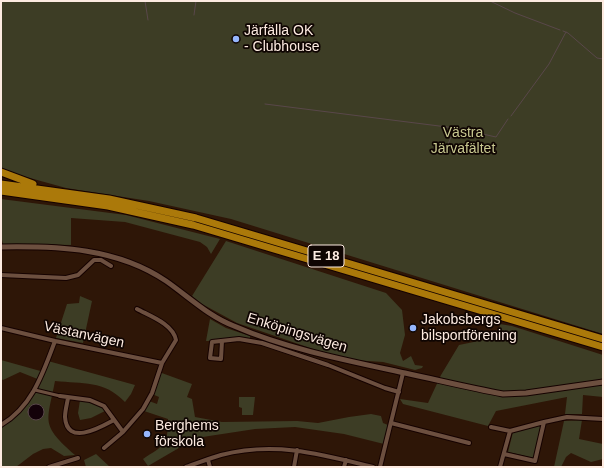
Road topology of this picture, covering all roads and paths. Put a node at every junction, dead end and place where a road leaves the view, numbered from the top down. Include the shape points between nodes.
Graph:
1 (1, 172) edge
2 (1, 184) edge
3 (45, 189) junction
4 (1, 191) edge
5 (1, 247) edge
6 (112, 266) dead end
7 (1, 276) edge
8 (137, 309) dead end
9 (1, 328) edge
10 (603, 339) edge
11 (55, 341) junction
12 (222, 341) junction
13 (603, 347) edge
14 (162, 363) junction
15 (403, 373) junction
16 (603, 382) edge
17 (35, 390) junction
18 (399, 392) junction
19 (60, 396) joint
20 (68, 398) junction
21 (603, 419) edge
22 (114, 420) junction
23 (544, 422) junction
24 (391, 423) junction
25 (1, 425) edge
26 (491, 427) dead end
27 (510, 431) junction
28 (123, 432) junction
29 (469, 443) dead end
30 (104, 448) dead end
31 (298, 450) junction
32 (504, 454) junction
33 (78, 458) dead end
34 (208, 460) junction
35 (346, 460) junction
36 (535, 461) junction
37 (67, 465) edge
38 (49, 467) edge
39 (186, 467) edge
40 (210, 467) edge
41 (294, 467) edge
42 (344, 467) edge
43 (373, 467) edge
44 (380, 467) edge
45 (500, 467) edge
46 (535, 467) edge

1 - 3 highway
2 - 3 highway, E 18
3 - 10 highway, E 18 via 109,199 196,218
4 - 13 highway, E 18 via 108,206 193,225
5 - 15 street, Enköpingsvägen via 80,249 121,258 152,272 200,308 233,326 352,363
6 - 7 street via 101,260 94,260 78,275 66,278
8 - 14 street via 175,334 176,340
9 - 11 street, Västanvägen
11 - 14 street, Västanvägen
11 - 17 street
12 - 12 street via 212,342 210,358 221,359
12 - 18 street via 239,339 262,342
14 - 28 street via 148,401
15 - 16 street, Enköpingsvägen via 503,394
15 - 18 street
17 - 19 street
17 - 25 street via 18,412
18 - 24 street
19 - 20 street
20 - 22 street via 96,402 104,406
20 - 22 street via 65,417 67,425 74,432 92,432
21 - 23 street via 567,417
22 - 28 street
23 - 27 street
23 - 36 street
24 - 29 street
24 - 44 street
26 - 27 street
27 - 32 street
28 - 30 street
31 - 34 street via 269,448 242,451
31 - 35 street
31 - 41 street
32 - 36 street
32 - 45 street
33 - 37 street
34 - 39 street
34 - 40 street
35 - 42 street
35 - 43 street
36 - 46 street
37 - 38 street

